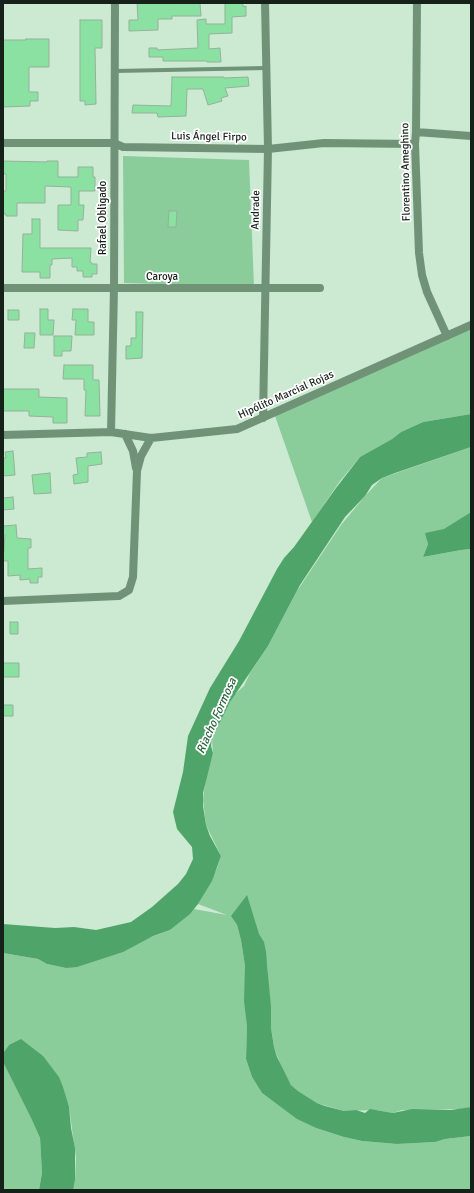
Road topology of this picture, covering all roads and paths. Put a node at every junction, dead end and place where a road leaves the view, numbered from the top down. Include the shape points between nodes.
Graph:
1 (115, 3) edge
2 (265, 3) edge
3 (417, 3) edge
4 (266, 68) junction
5 (115, 70) junction
6 (416, 132) junction
7 (471, 136) edge
8 (3, 143) edge
9 (114, 143) junction
10 (414, 144) junction
11 (268, 149) junction
12 (3, 288) edge
13 (114, 288) junction
14 (266, 288) junction
15 (320, 288) dead end
16 (471, 325) edge
17 (447, 336) junction
18 (263, 418) junction
19 (111, 432) junction
20 (125, 434) junction
21 (3, 436) edge
22 (151, 438) junction
23 (137, 471) junction
24 (3, 601) edge

1 - 5 street, Rafael Obligado
2 - 4 street, Andrade
3 - 6 street, Florentino Ameghino
4 - 5 lane
4 - 11 street, Andrade
5 - 9 street, Rafael Obligado
6 - 7 street
6 - 10 street, Florentino Ameghino
8 - 9 street, Luis Ángel Firpo
9 - 11 street, Luis Ángel Firpo via 123,147
9 - 13 street, Rafael Obligado
10 - 11 street, Luis Ángel Firpo via 324,143
10 - 17 street, Florentino Ameghino via 422,275
11 - 14 street, Andrade
12 - 13 street, Caroya
13 - 14 street, Caroya
13 - 19 street, Rafael Obligado
14 - 15 street, Caroya
14 - 18 street, Andrade
16 - 17 street, Hipólito Marcial Rojas
17 - 18 street, Hipólito Marcial Rojas
18 - 22 street, Hipólito Marcial Rojas via 237,429
19 - 20 street, Hipólito Marcial Rojas
19 - 21 street, Hipólito Marcial Rojas
20 - 22 street, Hipólito Marcial Rojas
20 - 23 street via 133,451
22 - 23 street via 141,456
23 - 24 street via 133,577 129,590 119,596

